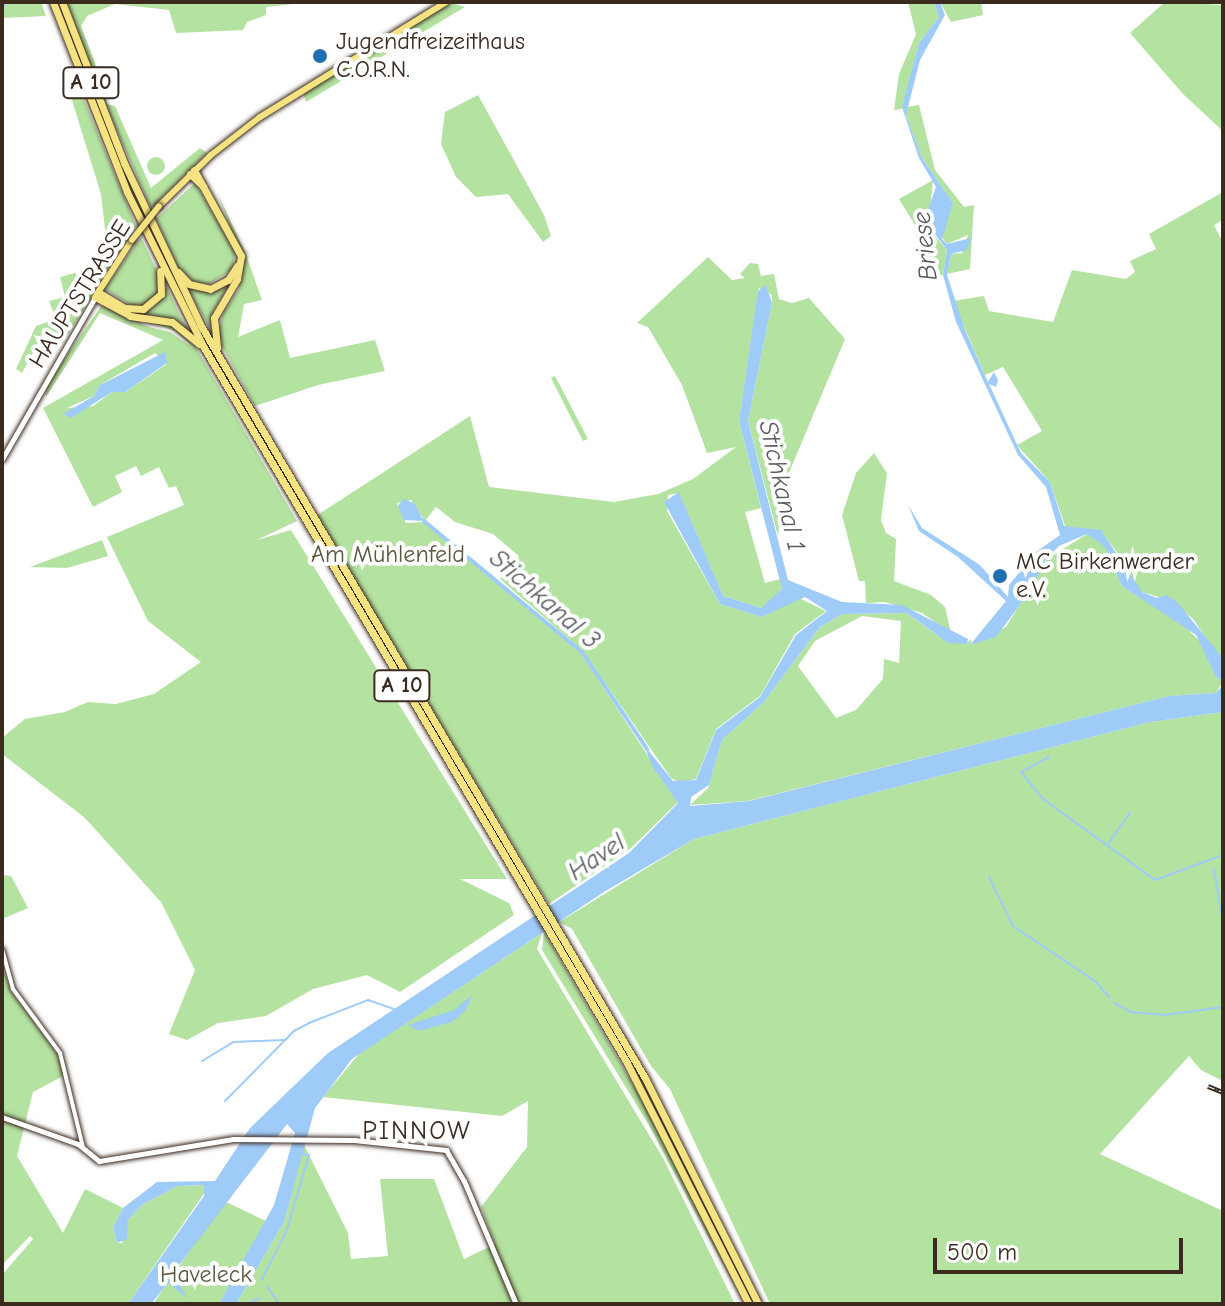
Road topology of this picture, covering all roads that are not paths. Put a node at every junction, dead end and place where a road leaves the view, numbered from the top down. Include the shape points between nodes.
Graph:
1 (53, 2) edge
2 (62, 2) edge
3 (446, 2) edge
4 (192, 172) junction
5 (154, 250) junction
6 (163, 251) junction
7 (97, 295) junction
8 (220, 369) junction
9 (2, 459) edge
10 (555, 934) junction
11 (2, 949) edge
12 (3, 1117) edge
13 (83, 1147) junction
14 (516, 1304) edge
15 (749, 1304) edge
16 (758, 1304) edge

1 - 5 highway, A 10
2 - 6 highway, A 10
3 - 4 main road, HAUPTSTRASSE via 275,107
4 - 6 highway via 237,247 237,266 221,285 198,288 183,278
4 - 7 main road, HAUPTSTRASSE, bridge via 132,240
4 - 8 highway via 214,197 241,256 237,279 213,323
5 - 7 highway via 163,285 152,305 130,309
5 - 8 highway, A 10
6 - 8 highway, A 10
7 - 8 highway via 130,316 177,324
7 - 9 main road, HAUPTSTRASSE
8 - 10 highway, A 10
10 - 15 highway, A 10 via 656,1114
10 - 16 highway, A 10 via 666,1117
11 - 13 street via 13,989 60,1053
12 - 13 main road
13 - 14 main road via 99,1161 233,1139 308,1139 449,1151

